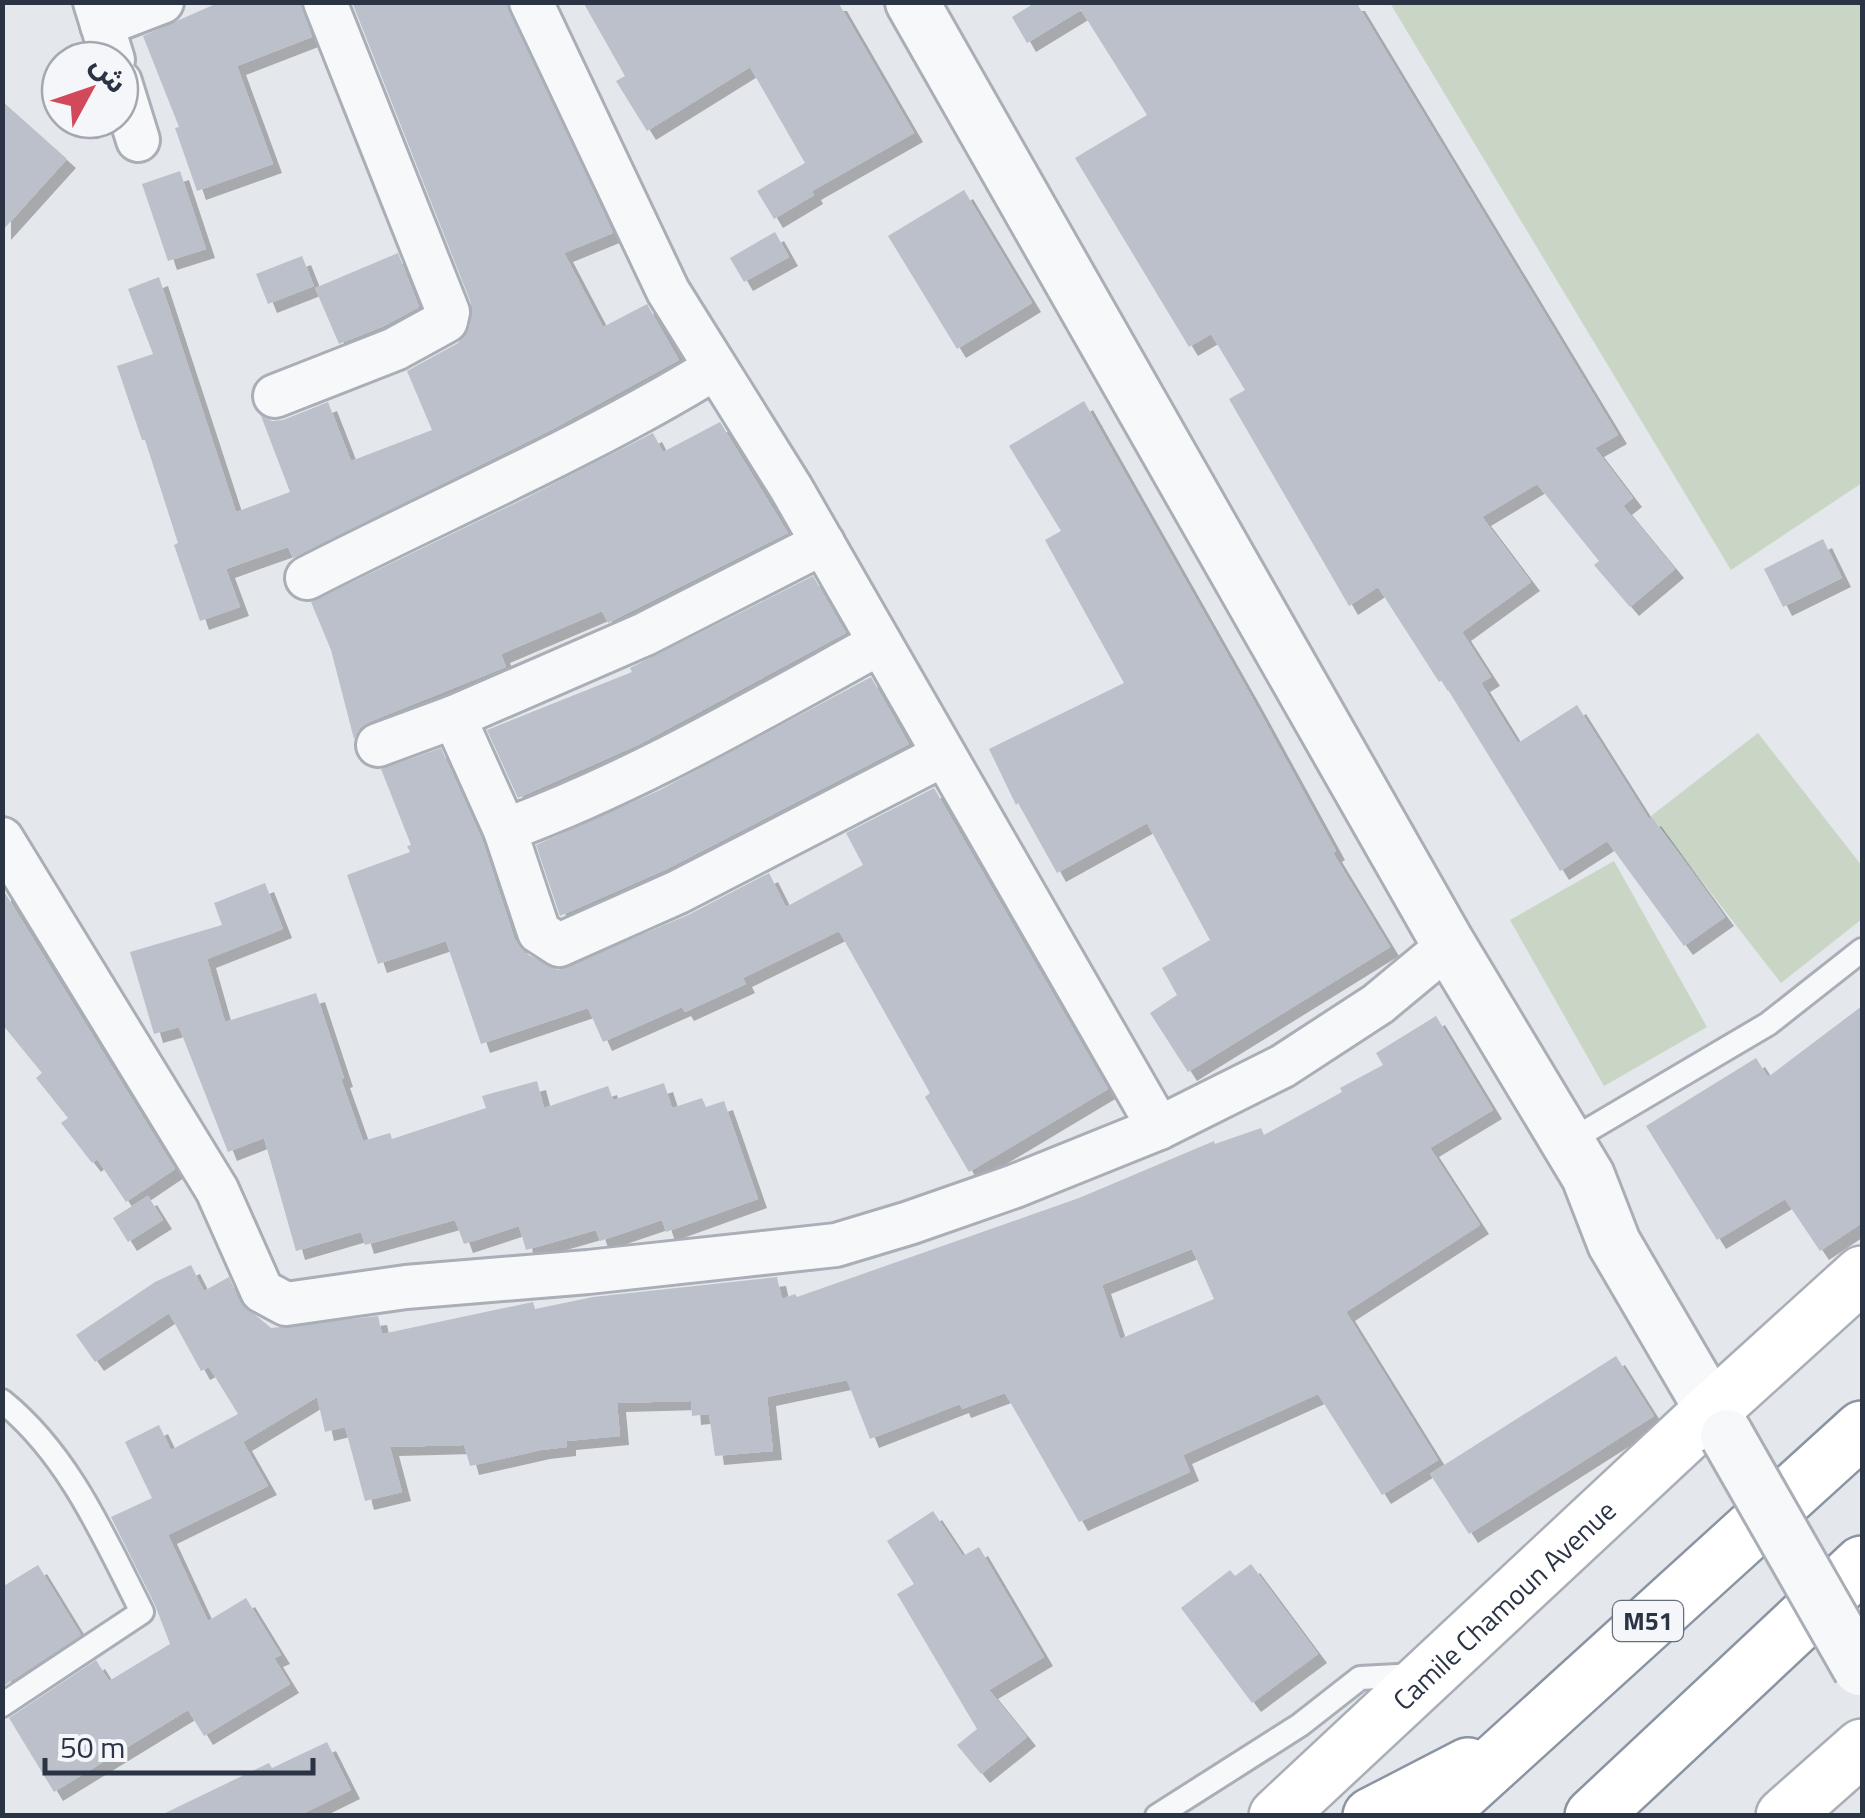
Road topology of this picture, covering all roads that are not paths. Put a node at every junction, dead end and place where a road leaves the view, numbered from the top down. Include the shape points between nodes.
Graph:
1 (162, 2) edge
2 (325, 2) edge
3 (530, 2) edge
4 (912, 2) edge
5 (103, 29) edge
6 (715, 368) junction
7 (275, 396) dead end
8 (823, 543) junction
9 (307, 578) dead end
10 (880, 643) junction
11 (454, 717) junction
12 (378, 744) dead end
13 (943, 755) junction
14 (505, 830) junction
15 (2, 839) edge
16 (1449, 945) junction
17 (1862, 951) edge
18 (1159, 1128) junction
19 (1578, 1159) junction
20 (1862, 1274) edge
21 (2, 1400) edge
22 (1729, 1415) junction
23 (1862, 1429) edge
24 (1862, 1564) edge
25 (1862, 1657) edge
26 (1429, 1674) junction
27 (2, 1705) edge
28 (1862, 1747) edge
29 (1507, 1748) junction
30 (1157, 1816) edge
31 (1277, 1816) edge
32 (1372, 1816) edge
33 (1436, 1816) edge
34 (1594, 1816) edge
35 (1784, 1816) edge

1 - 5 street
2 - 7 street via 448,312 446,321 395,348
3 - 6 street via 668,291
4 - 16 street
6 - 8 street
6 - 9 street via 581,445
8 - 10 street
8 - 11 street via 646,634
10 - 13 street
10 - 14 street via 720,732
11 - 12 street
11 - 14 street
13 - 14 street via 678,892 559,945 539,932
13 - 18 street
15 - 18 street via 217,1190 262,1291 286,1304 836,1245 1016,1186
16 - 18 street via 1378,1004 1283,1066
16 - 19 street
17 - 19 lane
19 - 22 street via 1647,1240
20 - 22 main road, Camile Chamoun Avenue
21 - 27 lane via 60,1464 142,1612
22 - 25 street
22 - 26 main road, Camile Chamoun Avenue
23 - 29 main road, M51
24 - 34 main road
26 - 30 lane via 1360,1678 1300,1725
26 - 31 main road, Camile Chamoun Avenue
28 - 35 main road
29 - 32 main road
29 - 33 main road, M51

